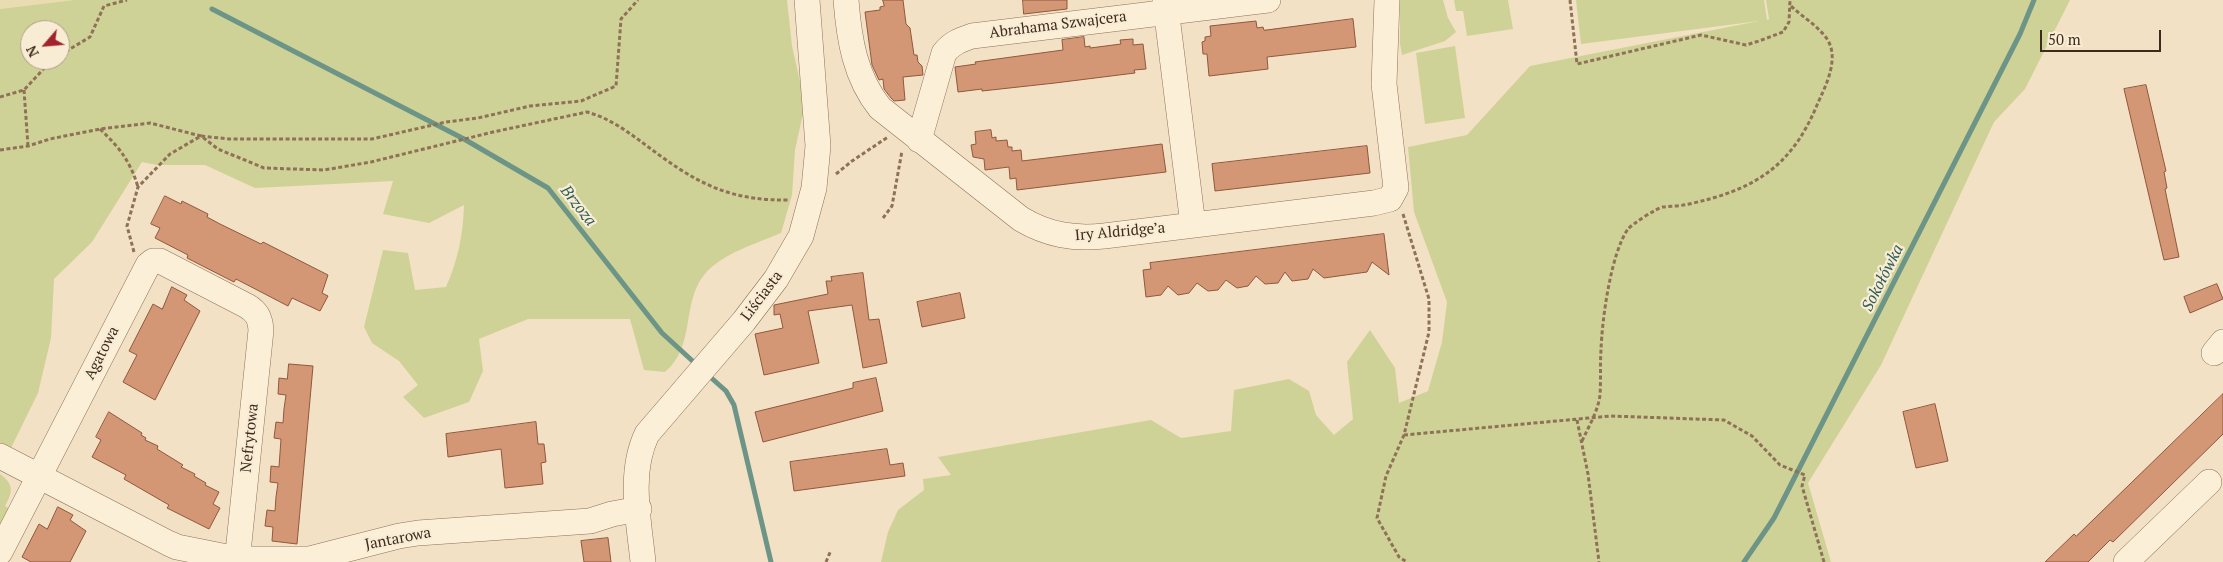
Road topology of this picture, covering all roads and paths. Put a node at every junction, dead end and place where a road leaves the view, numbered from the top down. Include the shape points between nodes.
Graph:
1 (127, 0) edge
2 (638, 0) edge
3 (807, 0) edge
4 (846, 0) edge
5 (1268, 0) edge
6 (1388, 0) edge
7 (1570, 0) edge
8 (1790, 0) edge
9 (1790, 5) junction
10 (1166, 6) edge
11 (70, 49) edge
12 (43, 70) edge
13 (24, 90) junction
14 (0, 96) edge
15 (100, 129) junction
16 (894, 133) dead end
17 (201, 136) junction
18 (911, 145) junction
19 (28, 146) junction
20 (0, 150) edge
21 (833, 178) dead end
22 (138, 187) junction
23 (1394, 196) junction
24 (812, 199) junction
25 (883, 218) dead end
26 (1194, 225) junction
27 (136, 287) junction
28 (257, 314) joint
29 (1593, 418) junction
30 (1577, 420) junction
31 (1404, 435) junction
32 (1582, 441) junction
33 (0, 456) edge
34 (39, 476) junction
35 (2209, 482) dead end
36 (638, 509) junction
37 (831, 550) dead end
38 (0, 552) edge
39 (237, 560) edge
40 (643, 562) edge
41 (826, 562) edge
42 (1407, 562) edge
43 (1600, 562) edge
44 (1824, 562) edge
45 (2126, 562) edge

1 - 11 path via 104,6 90,37
2 - 17 path via 621,19 616,86 581,101 530,106 372,139 229,139
3 - 24 street, Liściasta via 818,146
4 - 18 street, Iry Aldridge’a via 853,48 866,89
5 - 10 street, Abrahama Szwajcera
6 - 23 street via 1384,84 1396,188
7 - 9 path via 1577,64 1701,35 1746,45 1783,32 1789,22
8 - 9 path
9 - 29 path via 1830,42 1832,69 1814,114 1788,156 1756,182 1726,195 1661,208 1629,227 1616,252 1601,348 1600,396
10 - 18 street, Abrahama Szwajcera via 959,40 944,53
10 - 26 street
12 - 13 path
13 - 14 path
13 - 19 path
15 - 17 path via 150,123
15 - 19 path via 50,138
15 - 22 path via 118,146 131,165
16 - 21 path
17 - 22 path via 170,154
17 - 24 path via 218,149 264,168 324,170 587,112 600,115 628,132 702,184 740,197
18 - 25 path via 892,206
18 - 26 street, Iry Aldridge’a via 1028,224 1047,232 1067,237 1090,237
19 - 20 path
22 - 27 path via 127,226
23 - 26 street, Iry Aldridge’a via 1386,202
23 - 31 path via 1429,299 1429,332
24 - 36 street, Liściasta via 801,236 776,279 702,372 647,434 637,468
27 - 28 street, Agatowa via 148,265 160,261
27 - 34 street, Agatowa
28 - 39 street, Nefrytowa via 261,330
29 - 30 path
29 - 32 path
29 - 44 path via 1724,420 1752,436 1780,465 1805,474 1802,486
30 - 31 path
30 - 32 path
31 - 42 path via 1386,476 1377,518 1399,557
32 - 43 path
33 - 34 street, Jantarowa
34 - 38 street, Agatowa
34 - 39 street, Jantarowa via 177,547
35 - 45 street
36 - 39 street, Jantarowa via 590,521 398,536 309,559
36 - 40 street, Liściasta
37 - 41 path

